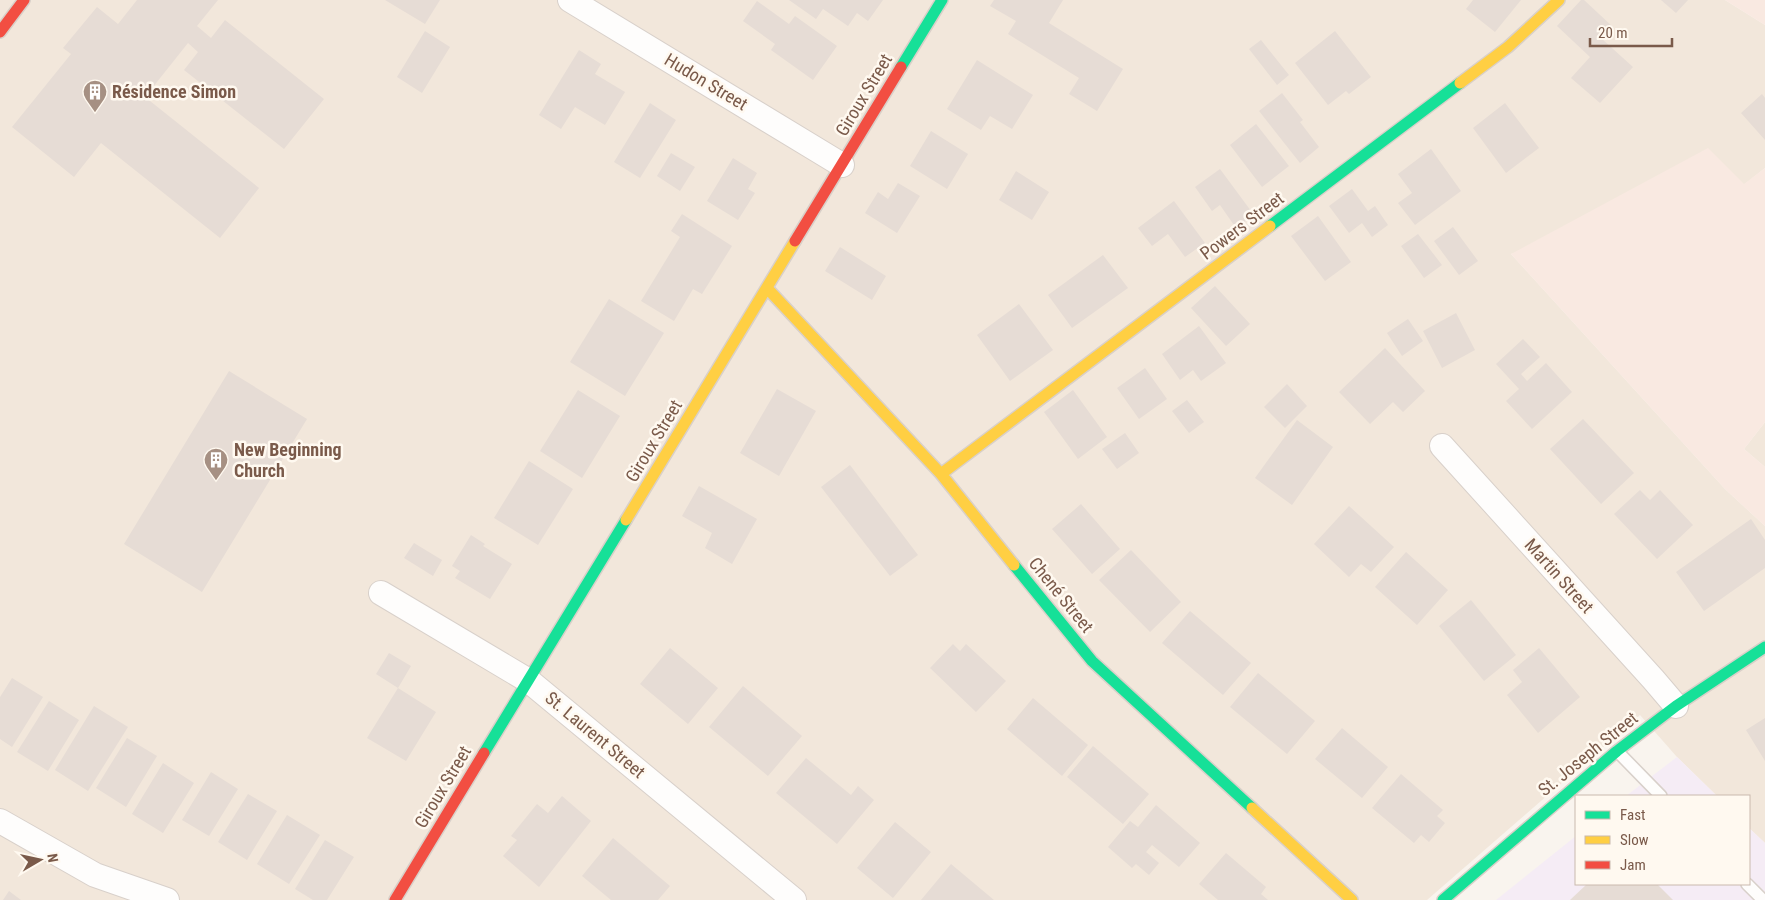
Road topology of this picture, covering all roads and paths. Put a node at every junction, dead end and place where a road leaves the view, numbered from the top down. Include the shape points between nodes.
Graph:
1 (24, 0) edge
2 (570, 0) edge
3 (942, 0) edge
4 (1559, 0) edge
5 (0, 32) edge
6 (842, 164) junction
7 (767, 288) junction
8 (1442, 446) dead end
9 (941, 474) junction
10 (381, 593) dead end
11 (1765, 647) edge
12 (529, 680) junction
13 (1676, 706) junction
14 (1617, 750) junction
15 (1660, 795) edge
16 (0, 820) edge
17 (1748, 885) edge
18 (167, 900) edge
19 (395, 900) edge
20 (794, 900) edge
21 (1352, 900) edge
22 (1443, 900) edge
23 (1763, 900) edge

1 - 5 street
2 - 6 street, Hudon Street
3 - 6 street, Giroux Street
4 - 9 street, Powers Street via 1508,47
6 - 7 street, Giroux Street
7 - 9 street, Chené Street
7 - 12 street, Giroux Street
8 - 13 street, Martin Street
9 - 21 street, Chené Street via 1092,660
10 - 12 street, St. Laurent Street
11 - 13 street, St. Joseph Street
12 - 19 street, Giroux Street
12 - 20 street, St. Laurent Street
13 - 14 street, St. Joseph Street
14 - 15 lane
14 - 22 street, St. Joseph Street
16 - 18 street via 95,875
17 - 23 lane

